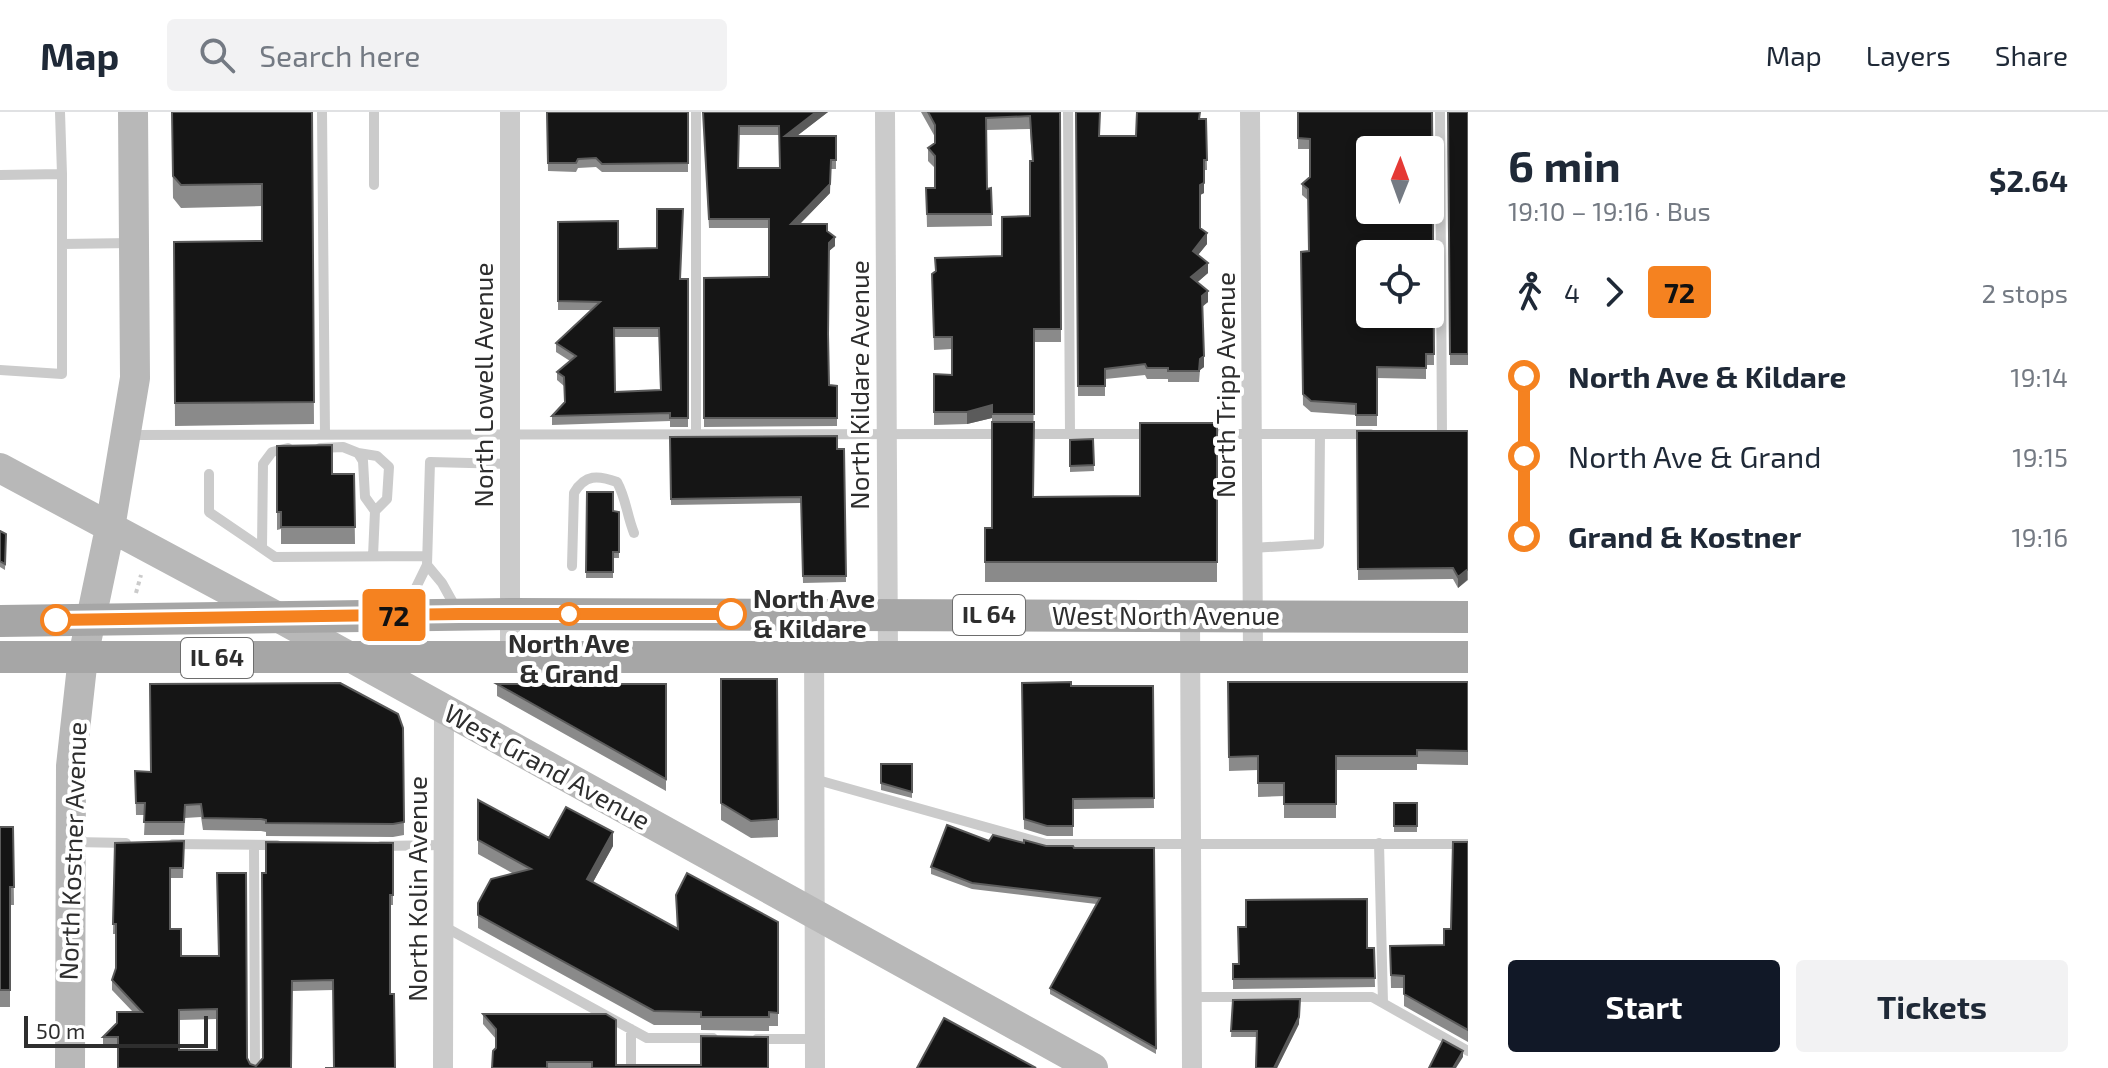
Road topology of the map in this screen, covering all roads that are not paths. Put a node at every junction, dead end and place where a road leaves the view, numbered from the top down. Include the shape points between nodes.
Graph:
1 (60, 112) edge
2 (133, 112) edge
3 (322, 112) edge
4 (374, 112) edge
5 (510, 112) edge
6 (696, 112) edge
7 (885, 112) edge
8 (1068, 112) edge
9 (1250, 112) edge
10 (1440, 112) edge
11 (62, 174) junction
12 (0, 175) edge
13 (374, 185) dead end
14 (134, 243) junction
15 (62, 244) junction
16 (0, 370) edge
17 (325, 434) junction
18 (510, 434) junction
19 (696, 434) junction
20 (887, 434) junction
21 (1070, 434) junction
22 (1161, 434) edge
23 (1191, 434) edge
24 (1252, 434) junction
25 (1320, 434) junction
26 (1381, 434) edge
27 (1427, 434) edge
28 (1442, 434) junction
29 (1455, 434) edge
30 (127, 435) junction
31 (296, 448) edge
32 (312, 448) edge
33 (358, 453) junction
34 (510, 464) junction
35 (0, 468) edge
36 (209, 474) dead end
37 (375, 511) junction
38 (110, 528) junction
39 (634, 533) dead end
40 (262, 548) junction
41 (1252, 548) junction
42 (373, 556) junction
43 (427, 560) junction
44 (572, 566) dead end
45 (459, 614) junction
46 (510, 614) junction
47 (403, 615) junction
48 (814, 615) junction
49 (888, 615) junction
50 (276, 616) junction
51 (1190, 617) junction
52 (1253, 617) junction
53 (1468, 617) edge
54 (90, 620) junction
55 (0, 621) edge
56 (0, 657) edge
57 (83, 657) junction
58 (510, 657) junction
59 (814, 657) junction
60 (888, 657) junction
61 (1190, 657) junction
62 (1253, 657) junction
63 (1468, 657) edge
64 (351, 659) junction
65 (444, 709) junction
66 (814, 779) junction
67 (69, 842) junction
68 (1379, 843) junction
69 (146, 844) edge
70 (161, 844) edge
71 (1191, 844) junction
72 (1468, 844) edge
73 (254, 845) junction
74 (285, 845) edge
75 (443, 845) junction
76 (362, 846) edge
77 (815, 913) junction
78 (443, 926) junction
79 (1192, 997) junction
80 (1383, 1003) junction
81 (631, 1029) junction
82 (722, 1038) edge
83 (752, 1039) edge
84 (815, 1039) junction
85 (1468, 1051) edge
86 (70, 1068) edge
87 (255, 1068) edge
88 (443, 1068) edge
89 (631, 1068) edge
90 (815, 1068) edge
91 (1093, 1068) edge
92 (1192, 1068) edge

1 - 11 lane
2 - 14 main road, North Kostner Avenue
3 - 17 lane
4 - 13 lane
5 - 18 street, North Lowell Avenue
6 - 19 lane
7 - 20 street, North Kildare Avenue
8 - 21 lane
9 - 24 street, North Tripp Avenue
10 - 28 lane
11 - 12 lane
11 - 15 lane
14 - 15 lane
14 - 30 main road, North Kostner Avenue via 135,378
15 - 16 lane via 62,374
17 - 18 lane
17 - 30 lane
18 - 19 lane
18 - 34 street, North Lowell Avenue
19 - 20 lane
20 - 21 lane
20 - 49 street, North Kildare Avenue
21 - 22 lane
23 - 24 lane
24 - 25 lane
24 - 41 street, North Tripp Avenue
25 - 26 lane
25 - 41 lane via 1319,544
27 - 28 lane
28 - 29 lane
30 - 38 main road, North Kostner Avenue
31 - 40 lane via 280,448 263,464
32 - 33 lane via 343,447
33 - 37 lane via 365,497
33 - 37 lane via 377,456 389,467 387,499
34 - 43 lane via 430,462
34 - 46 street, North Lowell Avenue
35 - 38 main road, West Grand Avenue
36 - 40 lane via 209,512
37 - 42 lane
38 - 50 main road, West Grand Avenue
38 - 54 main road, North Kostner Avenue
39 - 44 lane via 617,482 591,477 574,493
40 - 42 lane via 275,557
41 - 52 street, North Tripp Avenue
42 - 43 lane
43 - 45 lane
43 - 47 lane
45 - 46 main road, West North Avenue / IL 64
45 - 47 main road, West North Avenue / IL 64
46 - 48 main road, West North Avenue / IL 64
46 - 58 street, North Lowell Avenue
47 - 50 main road, West North Avenue / IL 64
48 - 49 main road, West North Avenue / IL 64
48 - 59 street
49 - 51 main road, West North Avenue / IL 64
49 - 60 street, North Kildare Avenue
50 - 54 main road, West North Avenue / IL 64
50 - 64 main road, West Grand Avenue
51 - 52 main road, West North Avenue / IL 64
51 - 61 street
52 - 53 main road, West North Avenue / IL 64
52 - 62 street, North Tripp Avenue
54 - 55 main road, West North Avenue / IL 64
54 - 57 main road, North Kostner Avenue
56 - 57 main road, West North Avenue / IL 64
57 - 64 main road, West North Avenue / IL 64
57 - 67 main road, North Kostner Avenue
58 - 59 main road, West North Avenue / IL 64
58 - 64 main road, West North Avenue / IL 64
59 - 60 main road, West North Avenue / IL 64
59 - 66 street
60 - 61 main road, West North Avenue / IL 64
61 - 62 main road, West North Avenue / IL 64
61 - 71 street
62 - 63 main road, West North Avenue / IL 64
64 - 65 main road, West Grand Avenue
65 - 75 street, North Kolin Avenue
65 - 77 main road, West Grand Avenue
66 - 71 lane via 1046,844
66 - 77 street
67 - 69 lane
67 - 86 main road, North Kostner Avenue
68 - 71 lane
68 - 72 lane
68 - 80 lane
70 - 73 lane
71 - 79 street
73 - 74 lane
73 - 87 lane
75 - 76 lane
75 - 78 street, North Kolin Avenue
77 - 84 street
77 - 91 main road, West Grand Avenue
78 - 81 lane
78 - 88 street, North Kolin Avenue
79 - 80 lane via 1372,997
79 - 92 street
80 - 85 lane
81 - 82 lane via 647,1038
81 - 89 lane
83 - 84 lane
84 - 90 street

